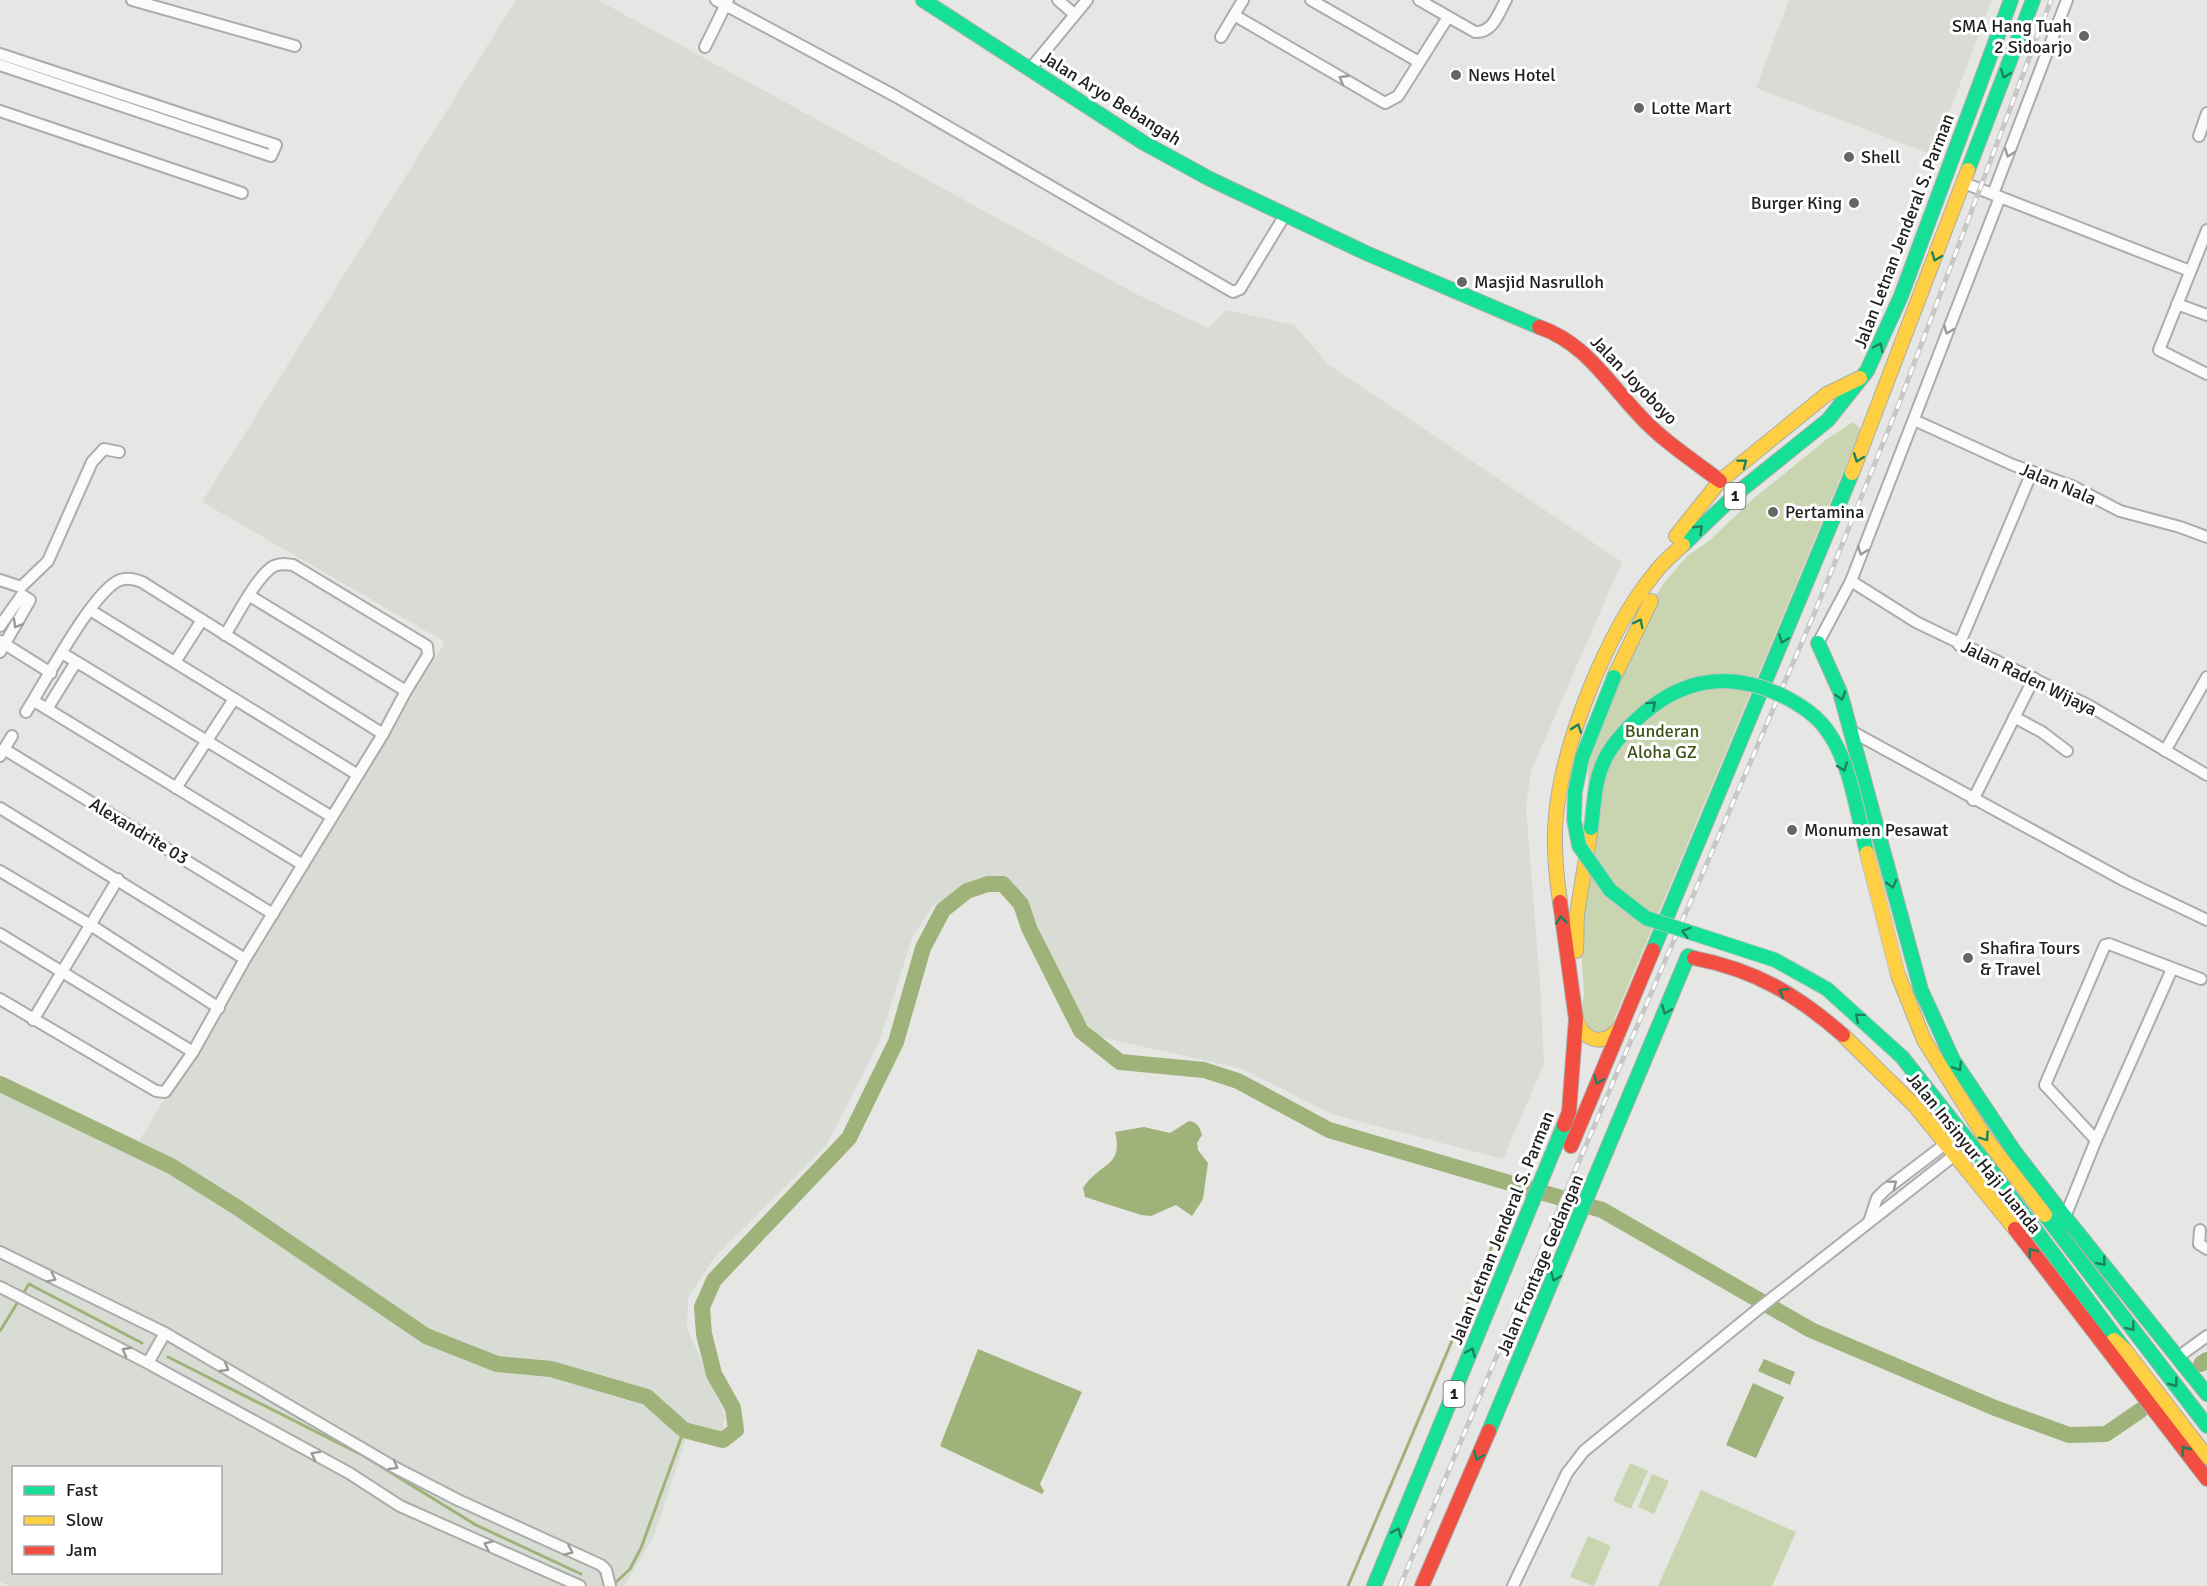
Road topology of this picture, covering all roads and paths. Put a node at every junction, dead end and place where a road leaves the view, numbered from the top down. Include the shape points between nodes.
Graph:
1 (132, 0) edge
2 (923, 0) edge
3 (1058, 0) edge
4 (1087, 0) edge
5 (1243, 0) edge
6 (1311, 0) edge
7 (1419, 0) edge
8 (1506, 0) edge
9 (2011, 0) edge
10 (2033, 0) edge
11 (2067, 0) edge
12 (723, 2) edge
13 (1074, 14) junction
14 (1234, 15) junction
15 (1448, 17) junction
16 (1221, 37) dead end
17 (294, 46) dead end
18 (705, 47) dead end
19 (0, 54) edge
20 (1419, 63) junction
21 (0, 65) edge
22 (1031, 68) junction
23 (0, 111) edge
24 (2207, 113) edge
25 (2199, 136) dead end
26 (1964, 183) junction
27 (242, 193) dead end
28 (1996, 196) junction
29 (1285, 215) junction
30 (2207, 230) edge
31 (2203, 248) edge
32 (2190, 271) junction
33 (2177, 304) junction
34 (2207, 315) edge
35 (1866, 374) junction
36 (2207, 374) edge
37 (1888, 383) junction
38 (1828, 420) junction
39 (1914, 420) junction
40 (1870, 428) junction
41 (119, 452) dead end
42 (2032, 472) junction
43 (1720, 482) junction
44 (2207, 537) edge
45 (1679, 549) junction
46 (1654, 573) junction
47 (0, 580) edge
48 (1851, 581) junction
49 (22, 591) junction
50 (250, 596) junction
51 (90, 610) junction
52 (202, 620) junction
53 (0, 626) edge
54 (225, 635) junction
55 (1818, 643) joint
56 (1959, 645) junction
57 (2, 646) edge
58 (62, 653) junction
59 (76, 662) junction
60 (175, 662) junction
61 (51, 673) junction
62 (2207, 677) edge
63 (2034, 678) junction
64 (406, 691) junction
65 (234, 699) junction
66 (34, 700) junction
67 (47, 709) junction
68 (26, 712) dead end
69 (2014, 717) junction
70 (1851, 731) junction
71 (383, 734) junction
72 (12, 736) dead end
73 (207, 741) junction
74 (2067, 751) dead end
75 (2165, 751) junction
76 (2, 753) edge
77 (358, 775) junction
78 (2207, 775) edge
79 (176, 788) junction
80 (1973, 800) junction
81 (0, 808) edge
82 (332, 817) junction
83 (303, 865) junction
84 (0, 872) edge
85 (118, 879) junction
86 (273, 914) junction
87 (2207, 920) edge
88 (89, 924) junction
89 (0, 934) edge
90 (1688, 956) joint
91 (245, 959) junction
92 (2172, 969) junction
93 (63, 973) junction
94 (2201, 979) dead end
95 (0, 999) edge
96 (219, 1008) junction
97 (1575, 1014) junction
98 (33, 1020) junction
99 (1621, 1026) junction
100 (193, 1052) junction
101 (2096, 1140) junction
102 (1948, 1142) junction
103 (1956, 1154) junction
104 (1548, 1184) junction
105 (1540, 1203) junction
106 (2065, 1208) junction
107 (2046, 1215) junction
108 (1869, 1222) junction
109 (2056, 1230) junction
110 (2200, 1230) dead end
111 (2207, 1249) edge
112 (0, 1252) edge
113 (0, 1287) edge
114 (2068, 1298) junction
115 (2207, 1336) edge
116 (163, 1337) junction
117 (2125, 1350) junction
118 (2179, 1358) junction
119 (150, 1360) junction
120 (2141, 1381) junction
121 (2207, 1394) edge
122 (2170, 1420) junction
123 (2207, 1426) edge
124 (2207, 1457) edge
125 (2207, 1479) edge
126 (580, 1586) edge
127 (610, 1586) edge
128 (1374, 1586) edge
129 (1388, 1586) edge
130 (1422, 1586) edge
131 (1513, 1586) edge

1 - 17 street
2 - 22 main road, Jalan Aryo Bebangah
3 - 13 street
4 - 13 street
5 - 14 street
6 - 20 street
7 - 15 street
8 - 15 street via 1486,32 1475,32
35 -> 9 main road, Jalan Letnan Jenderal S. Parman / 1 via 1901,296
10 -> 26 main road, Jalan Letnan Jenderal S. Parman / 1
11 -> 28 street
12 - 18 street
12 - 29 street via 895,96 1229,290 1240,289
13 - 22 street
14 - 16 street
20 -> 14 street via 1398,96 1385,103
15 - 20 street
19 - 21 street via 276,145 271,156
22 - 29 main road, Jalan Aryo Bebangah via 1144,143
23 - 27 street
24 - 25 street
26 - 28 street
26 -> 37 main road, Jalan Letnan Jenderal S. Parman / 1
28 - 32 street
28 -> 39 street
29 - 43 main road, Jalan Joyoboyo via 1574,344 1642,419
30 - 31 street
31 - 32 street
32 - 33 street
33 - 34 street
33 - 36 street via 2159,350
35 - 37 main road via 1866,390 1871,395 1881,392
35 - 38 main road, Jalan Letnan Jenderal S. Parman / 1
43 -> 35 main road via 1827,394
37 - 40 main road, Jalan Letnan Jenderal S. Parman / 1
38 - 40 main road via 1856,414
45 -> 38 main road, Jalan Letnan Jenderal S. Parman / 1 via 1736,494
39 - 42 street, Jalan Nala
39 -> 48 street
40 -> 99 main road, Jalan Letnan Jenderal S. Parman / 1
41 - 49 street via 99,452 48,561
42 - 44 street, Jalan Nala via 2072,486 2120,511
42 - 56 street
43 - 46 main road via 1674,538
45 - 46 main road, Jalan Letnan Jenderal S. Parman / 1
117 -> 45 main road, bridge via 1955,1121 1902,1057 1827,989 1775,960 1646,918 1610,890 1579,846 1574,820 1582,758 1637,626
97 -> 46 main road, Jalan Letnan Jenderal S. Parman / 1 via 1555,864 1556,816 1565,765 1611,639
47 - 49 street
48 - 55 street
48 - 56 street, Jalan Raden Wijaya
49 - 53 street
49 -> 57 street via 30,602
50 - 54 street
50 - 64 street
50 - 64 street via 275,566 293,565 427,646 428,655
51 - 52 street via 107,589 119,580 132,578
51 - 58 street
51 - 60 street
52 - 54 street
52 - 60 street
54 - 71 street
55 -> 70 main road, Jalan Insinyur Haji Juanda via 1840,692
56 - 63 street, Jalan Raden Wijaya
57 - 61 street
58 - 59 street
58 - 61 street
59 - 67 street
59 - 73 street
60 - 65 street
61 - 66 street
62 - 75 street
63 - 69 street
63 - 75 street, Jalan Raden Wijaya
64 - 71 street
65 - 73 street
65 - 77 street
66 - 67 street
66 - 68 street
67 - 79 street
69 - 74 street
69 - 80 street
70 - 80 street
70 -> 106 main road, Jalan Insinyur Haji Juanda via 1921,990 1953,1060 2014,1151
71 - 77 street
72 - 76 street
73 - 79 street
73 - 82 street
75 - 78 street, Jalan Raden Wijaya
76 - 86 street, Alexandrite 03
77 - 82 street
79 - 83 street
80 - 87 street
81 - 85 street
82 - 83 street
83 - 86 street
84 - 88 street
85 - 88 street
85 - 91 street
86 - 91 street
88 - 93 street
88 - 96 street
89 - 93 street
102 -> 90 main road, Jalan Insinyur Haji Juanda via 1876,1062 1845,1034 1794,998 1745,971
90 -> 130 main road, Jalan Frontage Gedangan
91 - 96 street
92 - 94 street
92 - 101 street
92 - 101 street via 2109,944 2103,948 2045,1085
93 - 98 street
93 - 100 street
95 - 98 street
96 - 100 street
97 - 99 main road via 1582,1034 1596,1041 1611,1038
97 - 104 main road, Jalan Letnan Jenderal S. Parman / 1 via 1569,1112
97 -> 107 main road, bridge via 1577,914 1606,755 1631,723 1659,698 1694,683 1736,679 1767,685 1803,707 1829,733 1846,777 1898,975 1924,1040 1986,1139
98 - 100 street via 161,1092 167,1090
99 -> 104 main road, Jalan Letnan Jenderal S. Parman / 1
101 - 106 street
102 - 103 main road, Jalan Insinyur Haji Juanda
108 -> 102 street via 1877,1198
103 - 108 street
114 -> 103 main road, Jalan Insinyur Haji Juanda
104 - 105 main road, Jalan Letnan Jenderal S. Parman / 1
128 -> 105 main road, Jalan Letnan Jenderal S. Parman / 1
105 - 129 main road, Jalan Letnan Jenderal S. Parman / 1
106 - 107 main road
106 - 109 main road, Jalan Insinyur Haji Juanda
106 -> 118 main road, Jalan Insinyur Haji Juanda
107 - 109 main road
108 - 131 street via 1584,1451 1567,1473
109 -> 123 main road, Jalan Insinyur Haji Juanda
110 - 111 street via 2199,1244
112 -> 116 street
119 -> 113 street
114 - 117 main road, Jalan Insinyur Haji Juanda
114 - 120 main road, Jalan Insinyur Haji Juanda
115 - 118 street
116 - 119 street
116 -> 127 street via 458,1500 601,1565
117 - 120 main road, Jalan Insinyur Haji Juanda
118 - 121 main road, Jalan Insinyur Haji Juanda
126 -> 119 street via 400,1506
120 - 122 main road, Jalan Insinyur Haji Juanda
122 - 124 main road, Jalan Insinyur Haji Juanda
125 -> 122 main road, Jalan Insinyur Haji Juanda

